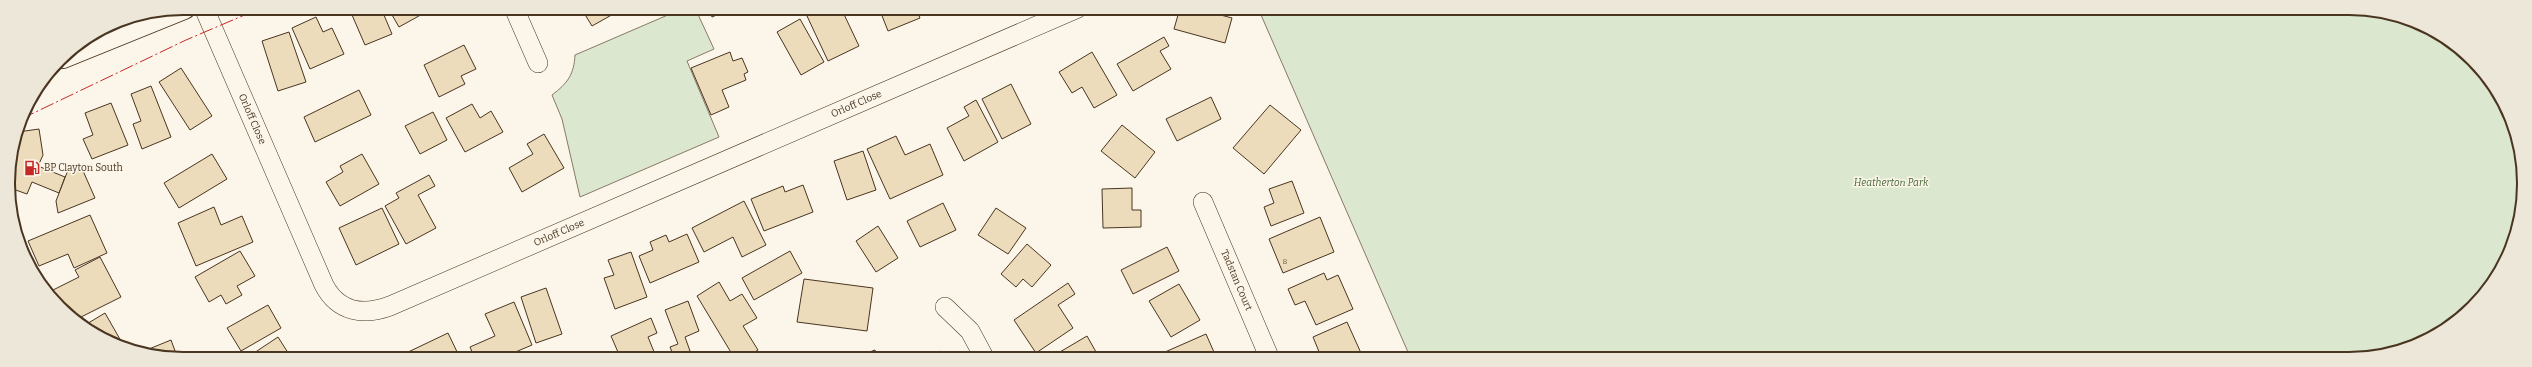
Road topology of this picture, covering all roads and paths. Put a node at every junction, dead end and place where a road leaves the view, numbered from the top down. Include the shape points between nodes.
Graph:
1 (207, 15) edge
2 (517, 15) edge
3 (1062, 15) edge
4 (165, 16) edge
5 (82, 49) edge
6 (538, 63) dead end
7 (1203, 202) dead end
8 (945, 307) dead end
9 (981, 352) edge
10 (1267, 352) edge

1 - 3 street, Orloff Close via 328,293 340,305 364,313 390,306
2 - 6 street
4 - 5 main road
7 - 10 street, Tadstan Court
8 - 9 street via 970,331

